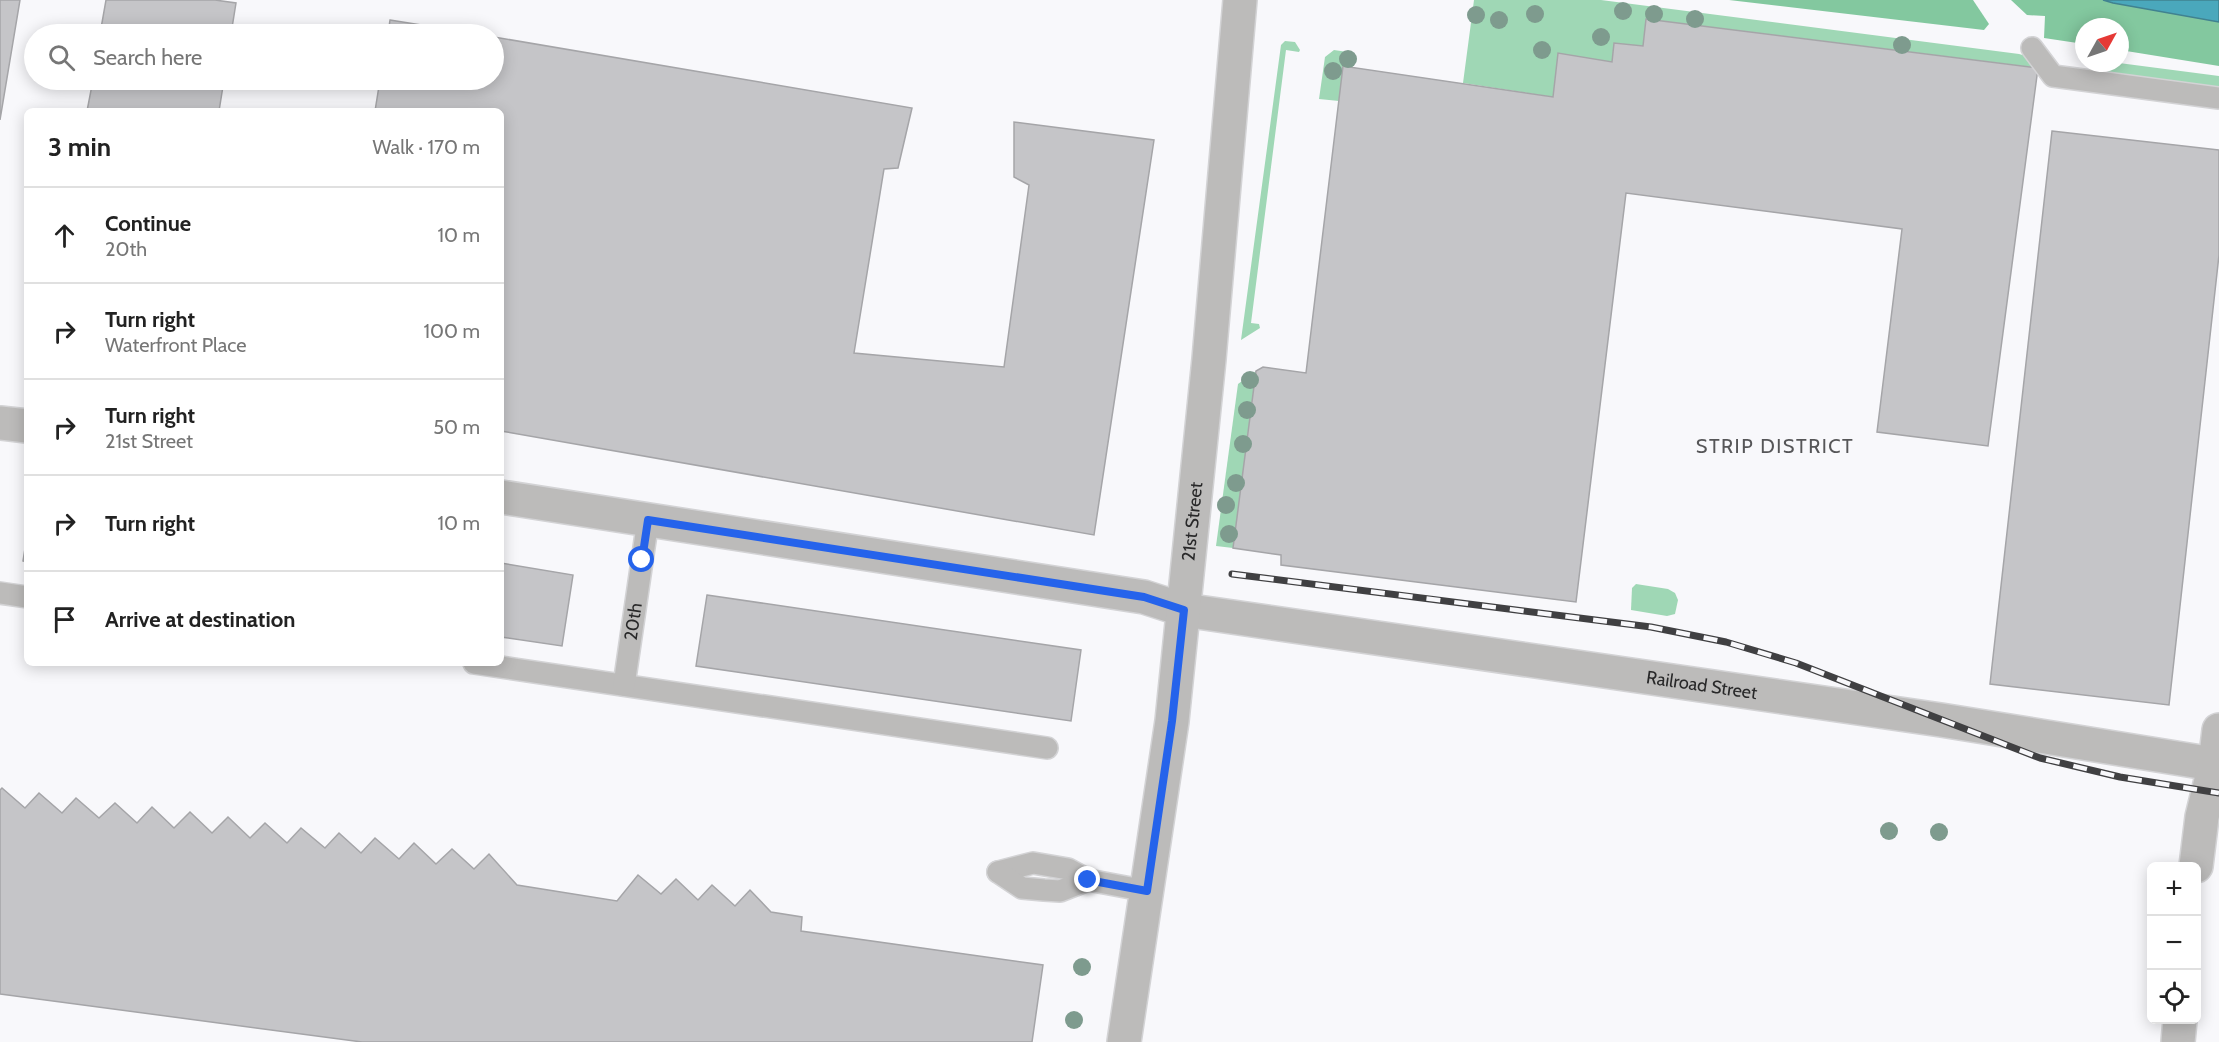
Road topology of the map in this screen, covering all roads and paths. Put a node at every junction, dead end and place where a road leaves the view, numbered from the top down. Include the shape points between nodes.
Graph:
1 (1240, 0) edge
2 (2032, 48) dead end
3 (2219, 98) edge
4 (0, 423) edge
5 (24, 426) edge
6 (504, 497) edge
7 (648, 520) junction
8 (0, 593) edge
9 (24, 597) edge
10 (1184, 610) junction
11 (494, 666) edge
12 (624, 685) junction
13 (2219, 730) edge
14 (1047, 748) dead end
15 (2217, 765) edge
16 (2197, 862) edge
17 (1088, 880) dead end
18 (1147, 891) junction
19 (2180, 1024) edge
20 (1124, 1042) edge
21 (2178, 1042) edge

1 - 10 street, 21st Street
2 - 3 lane via 2052,76
4 - 5 street
6 - 7 street, Railroad Street
7 - 10 street, Railroad Street via 1132,595
7 - 12 lane, 20th
8 - 9 lane
10 - 15 street, Railroad Street via 1941,720
10 - 18 street, 21st Street
11 - 12 lane
12 - 14 lane
13 - 15 street
15 - 16 street via 2202,817
17 - 18 lane
18 - 20 street, 21st Street
19 - 21 street

